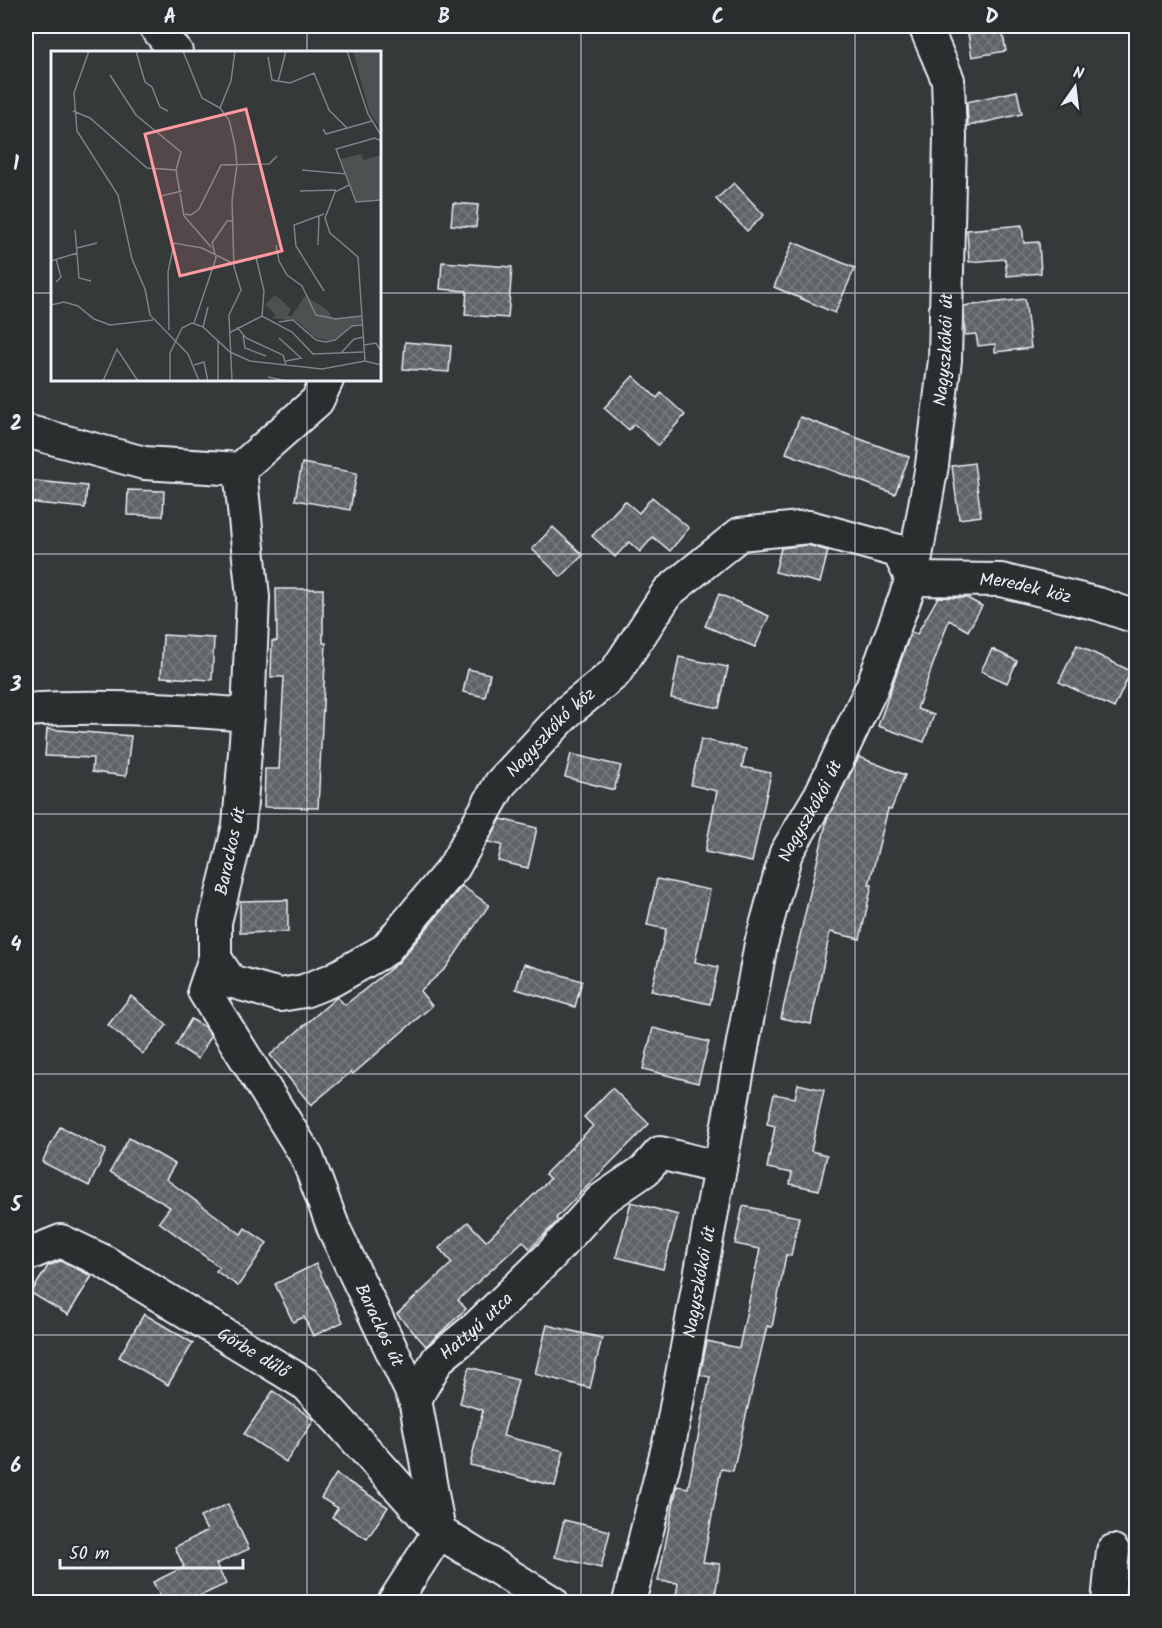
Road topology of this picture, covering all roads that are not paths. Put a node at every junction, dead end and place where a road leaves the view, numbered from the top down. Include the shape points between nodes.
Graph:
1 (155, 26) edge
2 (925, 26) edge
3 (175, 51) edge
4 (327, 381) edge
5 (26, 431) edge
6 (240, 470) junction
7 (912, 579) junction
8 (1137, 617) edge
9 (26, 710) edge
10 (248, 716) junction
11 (215, 958) junction
12 (720, 1168) junction
13 (26, 1255) edge
14 (415, 1399) junction
15 (440, 1532) junction
16 (1113, 1551) dead end
17 (394, 1602) edge
18 (552, 1602) edge
19 (629, 1602) edge
20 (1108, 1602) edge

1 - 3 street
2 - 7 street, Nagyszkókói út via 948,80 945,360
4 - 6 street via 317,401
5 - 6 street via 144,463
6 - 10 street, Barackos út via 254,597
7 - 8 street, Meredek köz via 1001,580
7 - 11 street, Nagyszkókó köz via 898,551 809,526 740,534 668,592 615,673 568,711 500,784 454,867 386,950 304,992 280,995 230,981
7 - 12 street, Nagyszkókói út via 872,687 821,794 786,852 761,944
9 - 10 street via 168,709
10 - 11 street, Barackos út via 239,826 215,921
11 - 14 street, Barackos út via 204,991 307,1157 334,1229
12 - 14 street, Hattyú utca via 660,1153 645,1170 601,1200 510,1295 438,1359
12 - 19 street, Nagyszkókói út via 671,1435
13 - 15 street, Görbe dűlő via 61,1241 103,1261 307,1385
14 - 15 street
15 - 17 street
15 - 18 street
16 - 20 street

